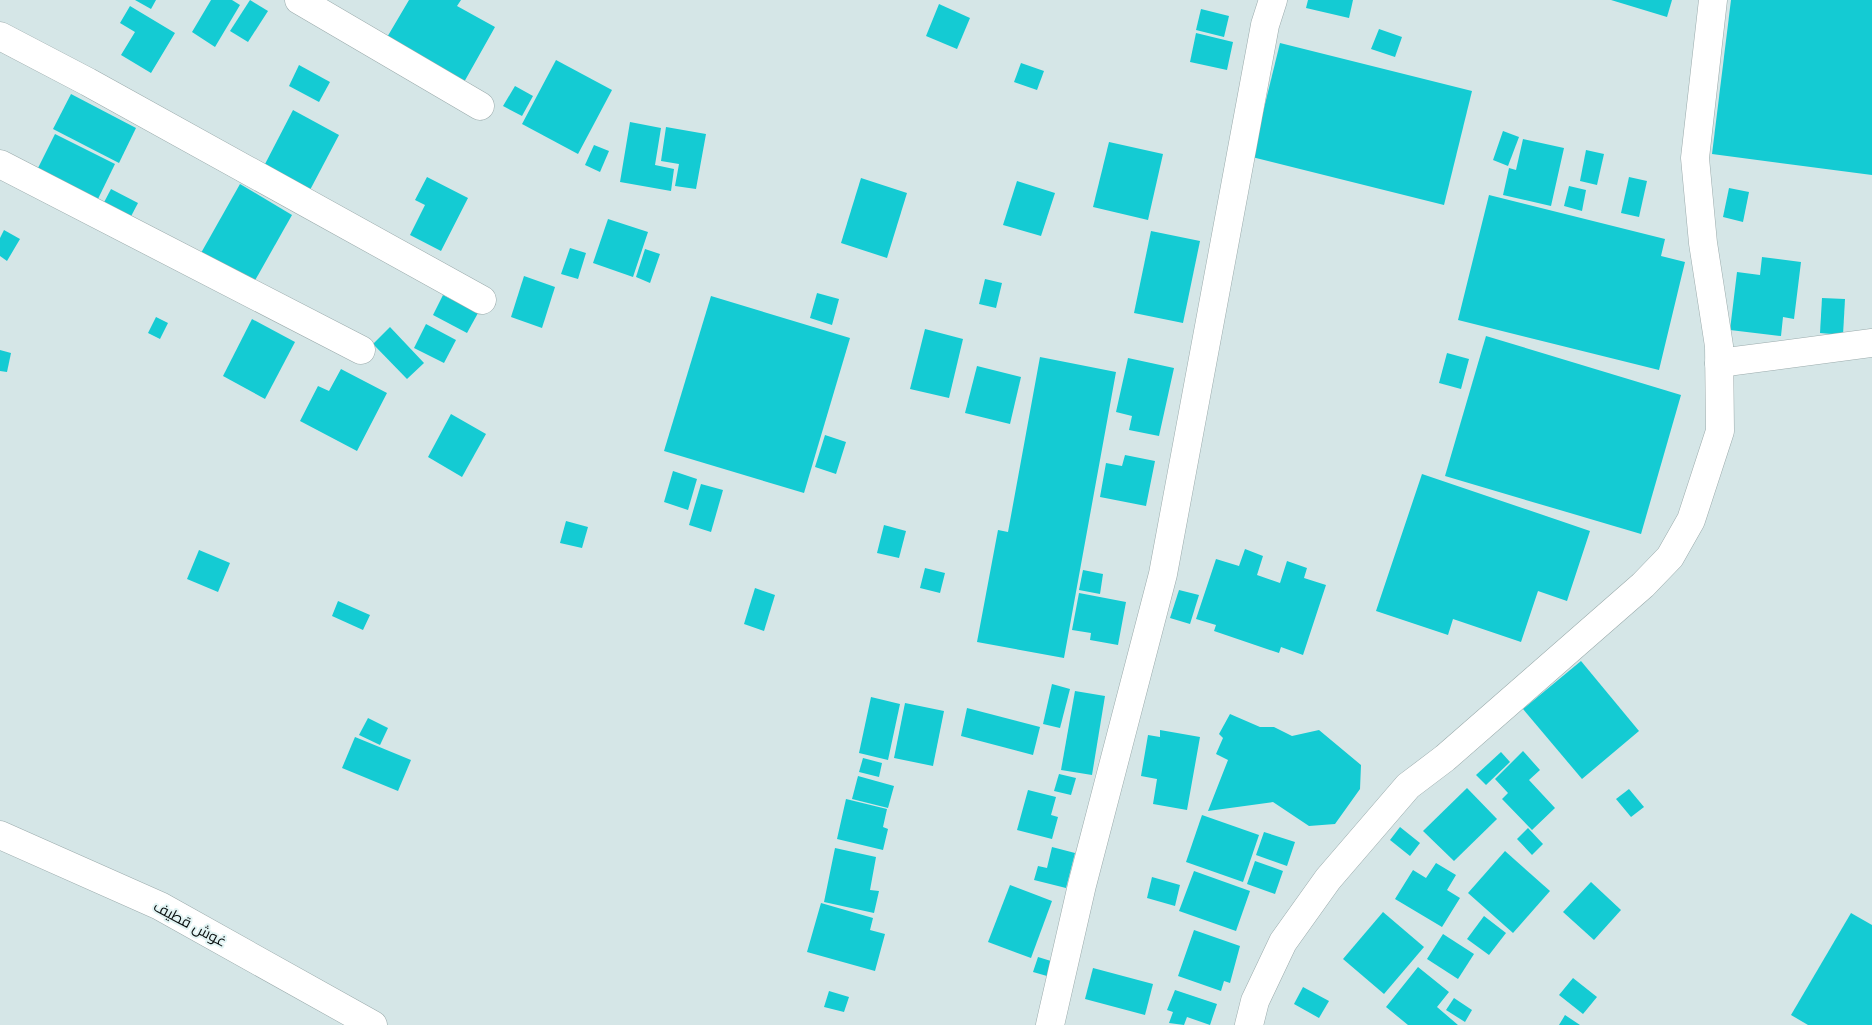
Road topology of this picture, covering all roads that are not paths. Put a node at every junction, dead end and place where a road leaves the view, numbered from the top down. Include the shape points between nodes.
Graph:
1 (299, 0) edge
2 (1273, 0) edge
3 (1713, 0) edge
4 (0, 36) edge
5 (480, 106) dead end
6 (0, 164) edge
7 (482, 300) dead end
8 (1872, 343) edge
9 (361, 350) dead end
10 (1719, 364) junction
11 (0, 835) edge
12 (373, 1025) edge
13 (1050, 1025) edge
14 (1249, 1025) edge

1 - 5 street
2 - 13 street via 1265,25 1163,574 1082,885
3 - 10 street via 1695,158
4 - 7 street
6 - 9 street
8 - 10 street
10 - 14 street via 1720,431 1691,520 1670,557 1628,598 1445,758 1408,786 1328,880 1283,942 1255,1001
11 - 12 street, غوش قطيف via 160,906

